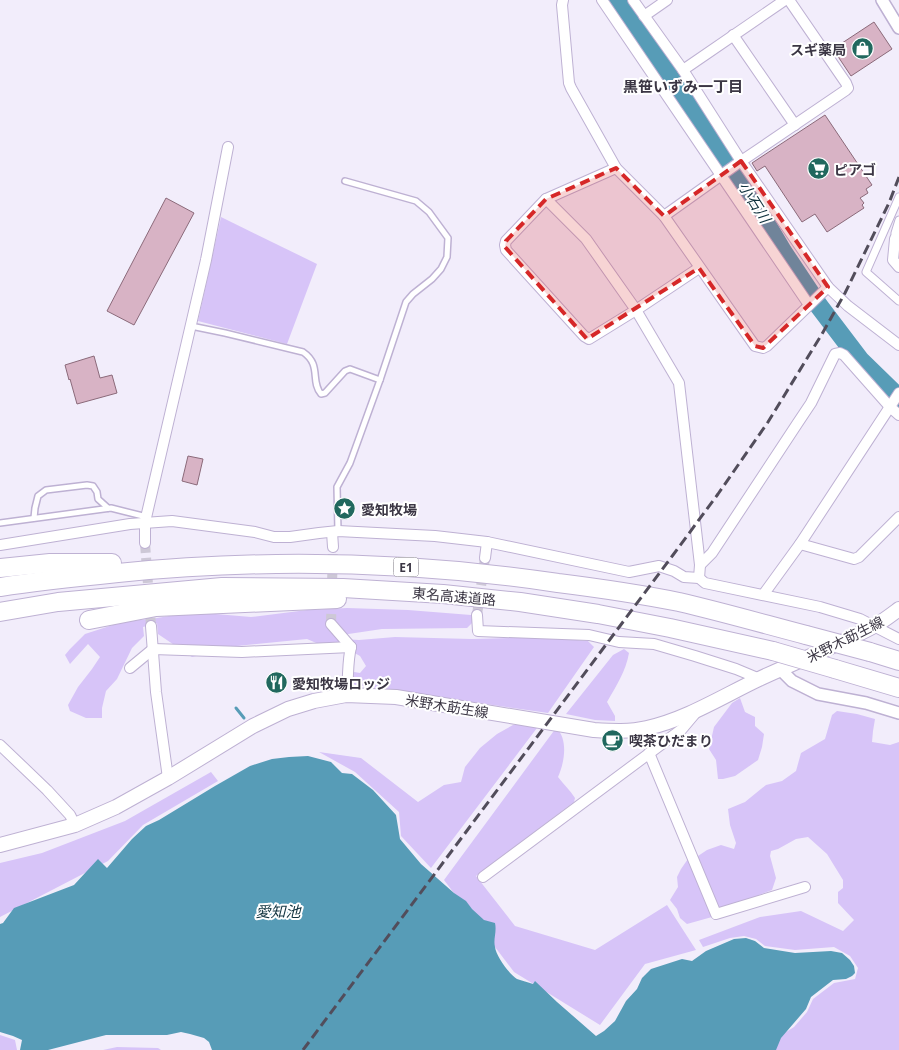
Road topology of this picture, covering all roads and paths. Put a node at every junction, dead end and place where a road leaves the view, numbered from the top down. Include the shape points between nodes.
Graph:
1 (563, 0) edge
2 (602, 0) edge
3 (633, 0) edge
4 (667, 0) edge
5 (784, 0) edge
6 (789, 0) edge
7 (882, 0) edge
8 (644, 16) junction
9 (899, 28) edge
10 (733, 35) junction
11 (683, 70) junction
12 (795, 125) junction
13 (228, 147) dead end
14 (739, 163) junction
15 (616, 168) junction
16 (722, 175) junction
17 (345, 181) dead end
18 (899, 197) edge
19 (546, 200) junction
20 (664, 216) junction
21 (899, 220) edge
22 (899, 230) edge
23 (699, 268) junction
24 (899, 268) edge
25 (899, 272) edge
26 (826, 289) junction
27 (899, 301) edge
28 (810, 304) junction
29 (636, 310) junction
30 (191, 326) junction
31 (899, 345) edge
32 (380, 380) junction
33 (899, 393) edge
34 (890, 407) junction
35 (899, 415) edge
36 (108, 508) junction
37 (899, 517) edge
38 (34, 518) junction
39 (146, 519) junction
40 (0, 523) edge
41 (335, 532) junction
42 (487, 542) junction
43 (145, 543) tunnel mouth
44 (800, 544) junction
45 (0, 546) edge
46 (333, 546) tunnel mouth
47 (485, 558) tunnel mouth
48 (250, 564) junction
49 (700, 565) junction
50 (0, 568) edge
51 (699, 578) junction
52 (0, 587) edge
53 (442, 594) junction
54 (763, 595) junction
55 (899, 610) edge
56 (0, 612) edge
57 (477, 615) tunnel mouth
58 (89, 620) dead end
59 (331, 624) tunnel mouth
60 (151, 626) tunnel mouth
61 (875, 626) junction
62 (899, 639) edge
63 (351, 647) junction
64 (153, 650) junction
65 (899, 661) edge
66 (130, 668) dead end
67 (781, 670) junction
68 (760, 679) junction
69 (899, 688) edge
70 (346, 695) junction
71 (699, 710) junction
72 (899, 713) edge
73 (0, 745) edge
74 (649, 753) junction
75 (168, 778) junction
76 (75, 825) junction
77 (0, 845) edge
78 (483, 877) dead end
79 (805, 887) dead end

1 - 15 street via 569,83
2 - 16 street
3 - 8 street
4 - 8 street
5 - 10 street
6 - 12 street via 848,88
7 - 9 street
8 - 11 street
10 - 11 street
10 - 12 street
11 - 14 street
12 - 14 street
13 - 30 street
14 - 16 street
14 - 26 street
15 - 19 street
15 - 20 street
16 - 20 street
16 - 28 street
17 - 32 lane via 416,201 429,212 448,238 448,257 441,269 406,302
18 - 27 street via 866,272
19 - 29 street via 586,239
19 - 29 street via 506,241 506,250 587,339
20 - 23 street
21 - 25 street via 890,259
22 - 24 street via 892,260
23 - 28 street via 758,348 767,346
23 - 29 street
26 - 28 street
26 - 31 street
29 - 49 street via 679,383
30 - 32 lane via 303,352 314,364 321,394 345,371
30 - 39 street
32 - 41 lane via 350,463 337,487
33 - 34 street
34 - 35 street
34 - 44 street
34 - 49 street via 844,355 840,352 835,354 797,424 712,553
36 - 38 lane
36 - 38 lane via 98,499 93,486 46,490 38,496
36 - 39 lane
37 - 44 street via 854,559
38 - 40 lane
39 - 41 street via 274,536
39 - 43 street
39 - 45 street
41 - 42 street via 435,536
41 - 46 street
42 - 47 street
42 - 51 street via 629,572 659,566 684,577
44 - 54 street
48 - 50 highway via 50,563
48 - 52 highway, 東名高速道路 / E1 via 162,568
48 - 65 highway, 東名高速道路 / E1, bridge via 448,569 604,589 678,602
49 - 51 street
51 - 54 street via 704,583
53 - 56 highway, 東名高速道路 / E1 via 344,588 222,587 58,602
53 - 58 highway via 156,607
53 - 69 highway, 東名高速道路 / E1, bridge via 520,602 670,628 773,652
54 - 61 street via 820,607
55 - 61 main road, 米野木莇生線
57 - 68 street via 478,631 589,635 619,642 654,644
59 - 63 street
60 - 64 street
61 - 62 street
61 - 67 main road, 米野木莇生線
63 - 64 street via 242,652
63 - 70 street
64 - 66 street
64 - 75 street
67 - 68 main road, 米野木莇生線
67 - 72 street via 792,681 818,694
68 - 71 main road, 米野木莇生線
70 - 71 main road, 米野木莇生線 via 396,697 594,730 647,728
70 - 75 main road, 米野木莇生線 via 314,700 288,709 253,726
71 - 74 street via 682,729
73 - 76 street via 47,790
74 - 78 street
74 - 79 street via 716,914
75 - 76 main road, 米野木莇生線
76 - 77 main road, 米野木莇生線

